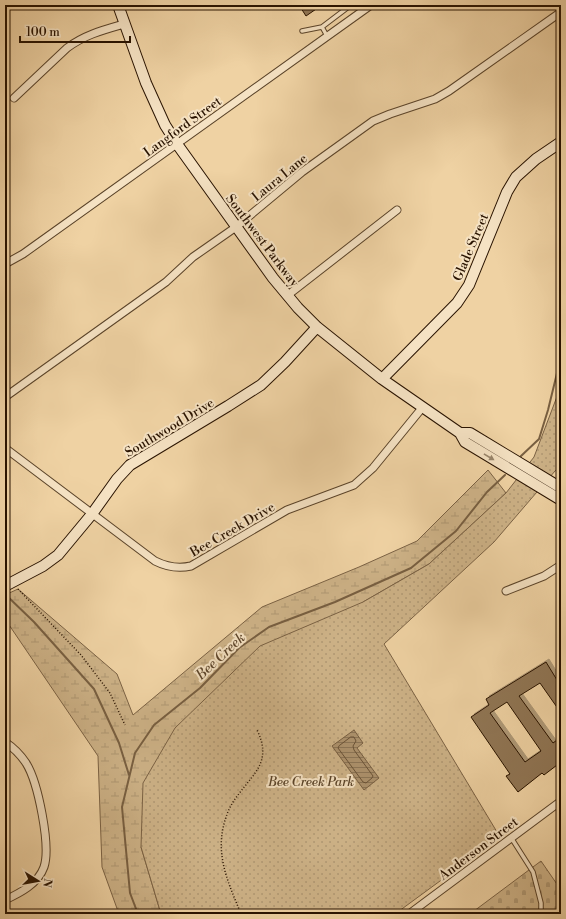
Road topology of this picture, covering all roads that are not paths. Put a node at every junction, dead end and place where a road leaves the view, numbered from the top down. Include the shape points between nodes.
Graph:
1 (118, 5) edge
2 (351, 5) edge
3 (367, 6) edge
4 (561, 12) edge
5 (124, 24) junction
6 (322, 27) junction
7 (302, 31) dead end
8 (327, 36) junction
9 (14, 98) dead end
10 (561, 142) edge
11 (177, 144) junction
12 (397, 210) dead end
13 (236, 227) junction
14 (5, 264) edge
15 (288, 295) junction
16 (317, 326) junction
17 (382, 379) junction
18 (5, 397) edge
19 (422, 408) junction
20 (460, 433) junction
21 (5, 448) edge
22 (561, 488) edge
23 (561, 500) edge
24 (92, 514) junction
25 (561, 565) edge
26 (12, 586) edge
27 (506, 591) dead end
28 (5, 742) edge
29 (561, 802) edge
30 (512, 839) junction
31 (5, 900) edge
32 (409, 914) edge
33 (541, 914) edge

1 - 5 main road, Southwest Parkway
2 - 6 lane
3 - 8 street, Langford Street
4 - 13 street, Laura Lane via 449,91 435,99 373,121 302,172
5 - 9 street via 95,32 76,41
5 - 11 main road, Southwest Parkway via 156,106
6 - 7 lane
6 - 8 lane
8 - 11 street, Langford Street
10 - 17 main road, Glade Street via 516,177 506,192 470,285
11 - 13 main road, Southwest Parkway
11 - 14 street, Langford Street via 23,254
12 - 15 street
13 - 15 main road, Southwest Parkway
13 - 18 street, Laura Lane via 193,257 166,282
15 - 16 main road, Southwest Parkway
16 - 17 main road, Southwest Parkway
16 - 24 main road, Southwood Drive via 261,385 130,465 117,478
17 - 19 main road, Southwest Parkway
19 - 20 main road, Southwest Parkway
19 - 24 street, Bee Creek Drive via 373,468 354,485 287,510 192,566 175,568 155,561
20 - 22 main road, Southwest Parkway via 470,433
20 -> 23 main road, Southwest Parkway via 465,442
21 - 24 street, Bee Creek Drive
24 - 26 main road, Southwood Drive via 58,555
25 - 27 street via 544,576
28 - 31 street via 18,751 34,778 46,838 44,867 39,876 20,893
29 - 30 street, Anderson Street
30 - 32 street, Anderson Street
30 - 33 lane via 533,872

